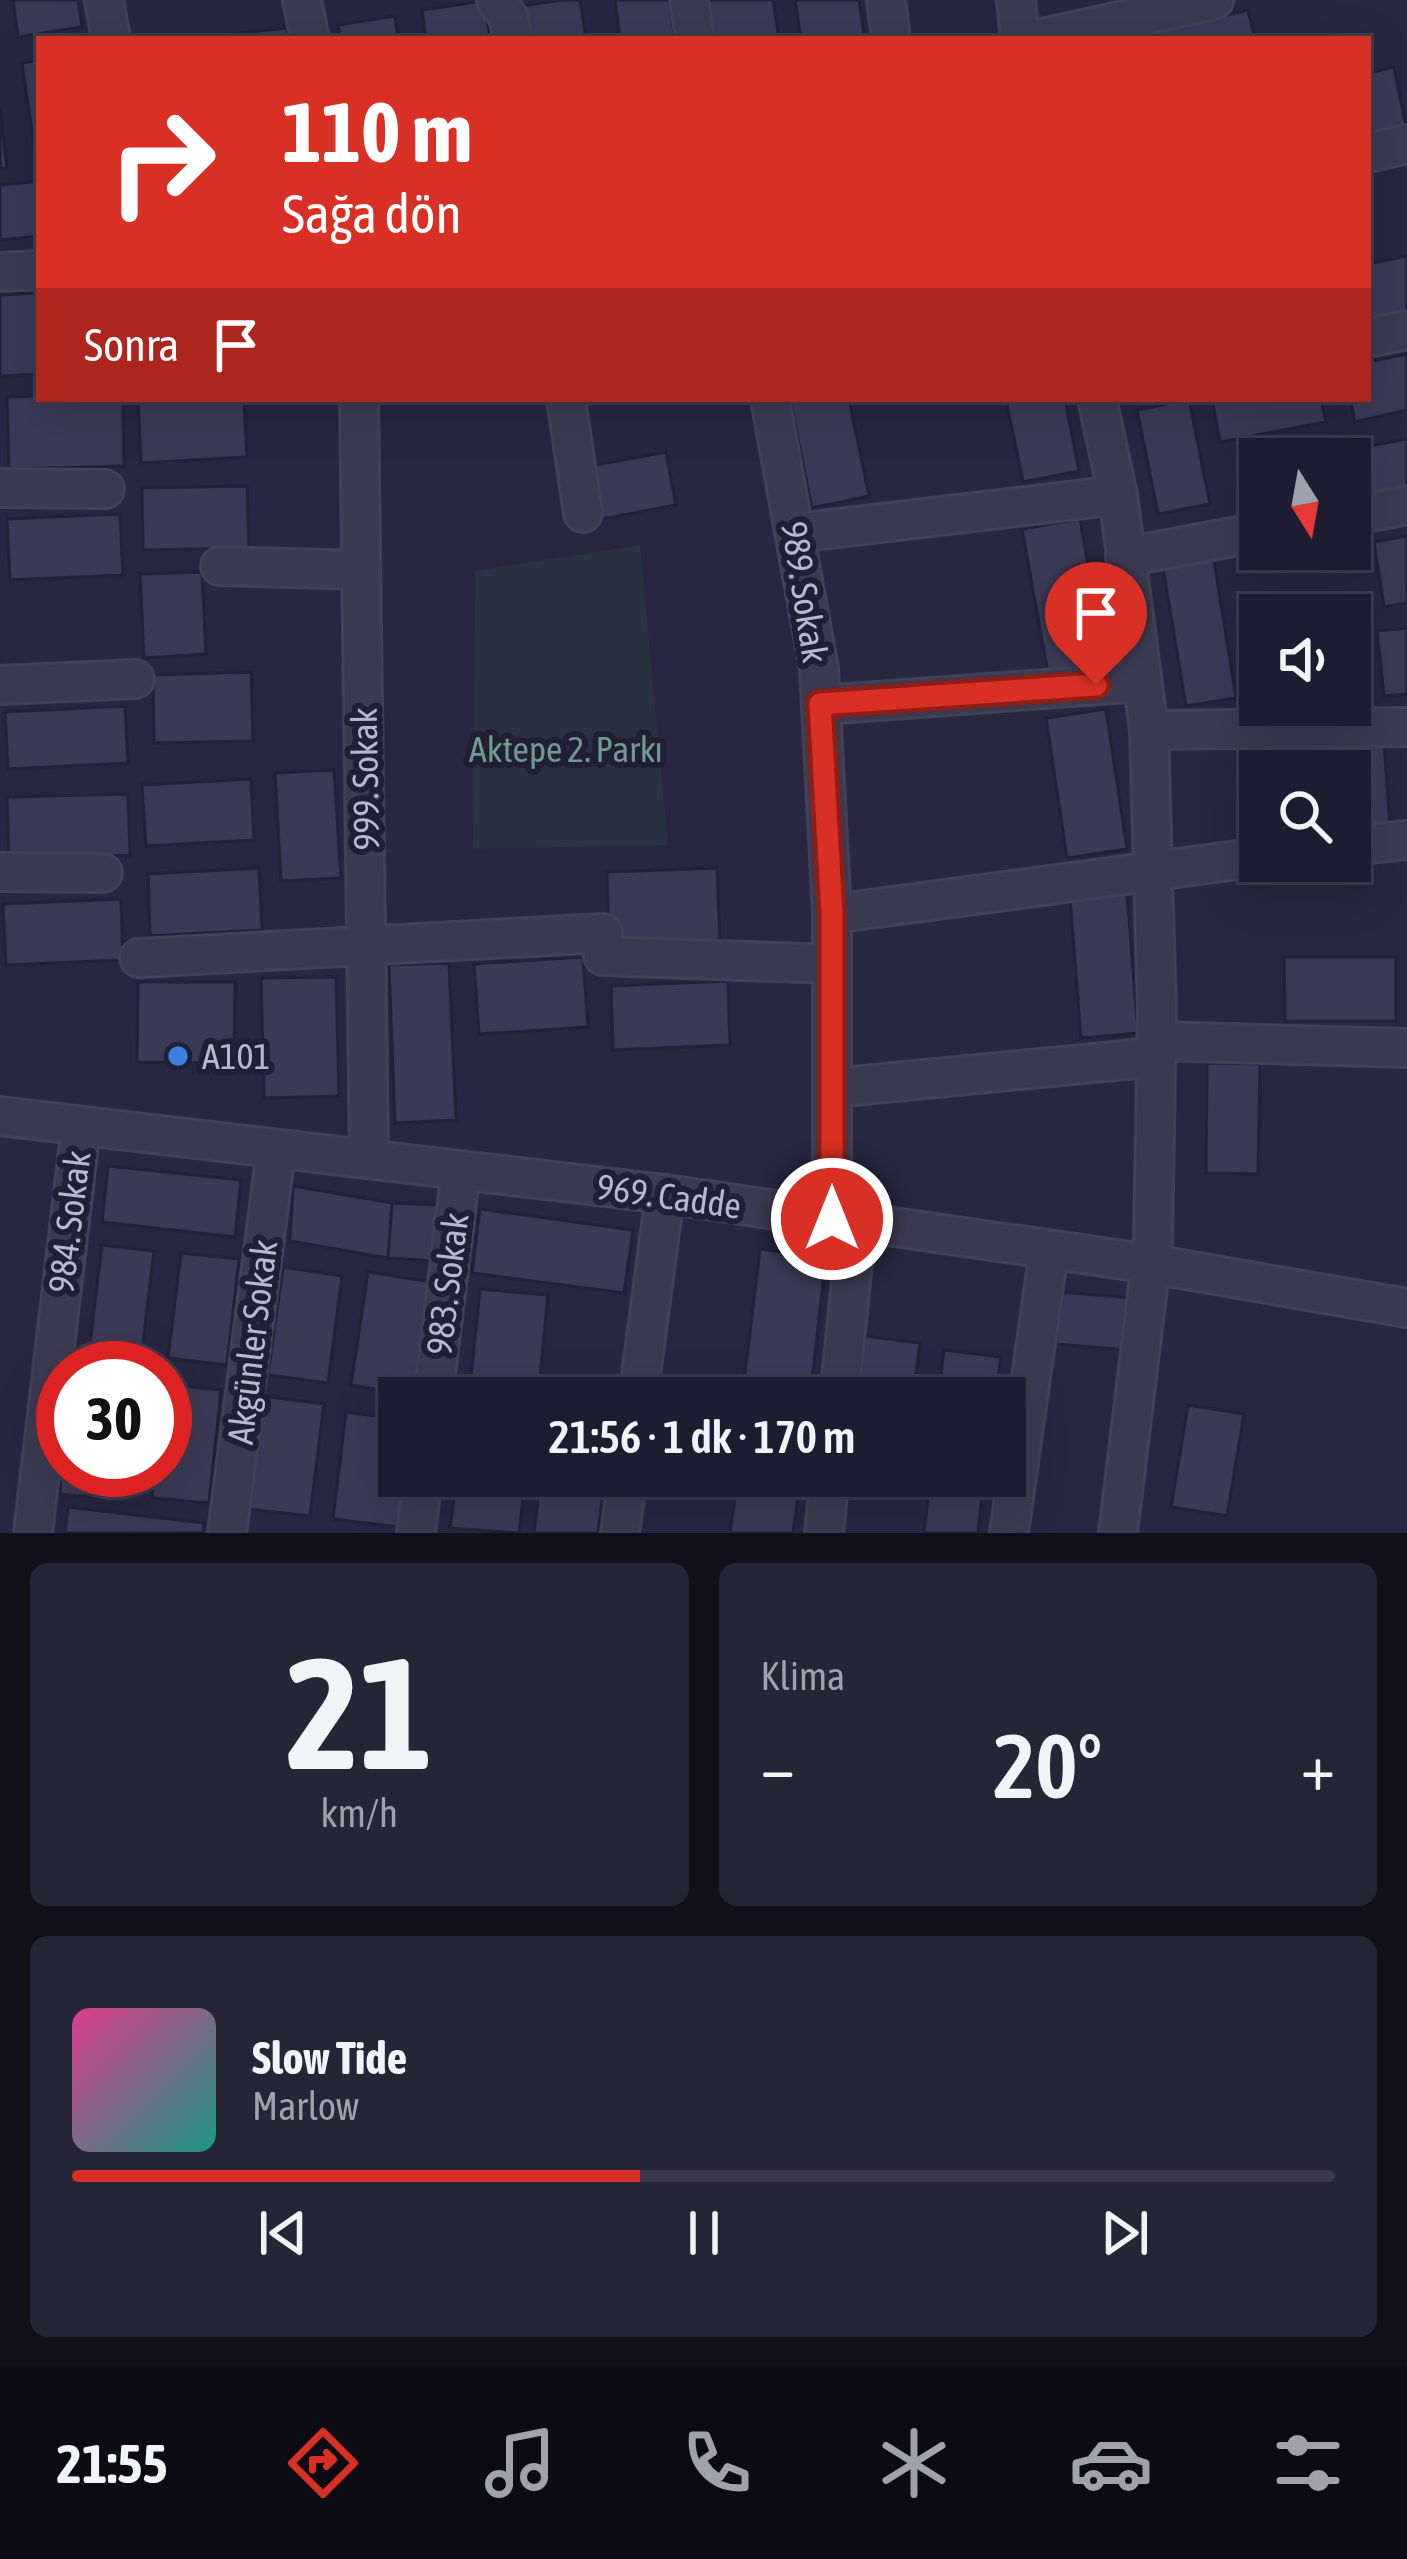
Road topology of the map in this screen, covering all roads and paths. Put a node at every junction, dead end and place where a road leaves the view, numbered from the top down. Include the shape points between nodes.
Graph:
1 (104, 0) edge
2 (302, 0) edge
3 (496, 0) edge
4 (688, 0) edge
5 (886, 0) edge
6 (1016, 0) edge
7 (1214, 0) edge
8 (110, 36) edge
9 (309, 36) edge
10 (512, 36) edge
11 (694, 36) edge
12 (891, 36) edge
13 (1020, 36) edge
14 (1052, 36) edge
15 (1407, 144) edge
16 (1371, 152) edge
17 (36, 270) edge
18 (0, 272) edge
19 (1407, 330) edge
20 (1371, 337) edge
21 (359, 402) edge
22 (566, 402) edge
23 (771, 402) edge
24 (1098, 402) edge
25 (0, 488) edge
26 (105, 488) dead end
27 (1118, 495) junction
28 (1407, 506) edge
29 (583, 512) dead end
30 (1371, 512) edge
31 (796, 533) junction
32 (1239, 536) edge
33 (1126, 557) junction
34 (220, 566) dead end
35 (362, 570) junction
36 (135, 679) dead end
37 (1142, 682) junction
38 (0, 685) edge
39 (820, 704) junction
40 (1407, 727) edge
41 (1149, 730) junction
42 (1407, 840) edge
43 (1371, 844) edge
44 (1239, 859) edge
45 (1153, 869) junction
46 (0, 872) edge
47 (104, 873) dead end
48 (832, 914) junction
49 (368, 946) junction
50 (140, 958) dead end
51 (832, 964) junction
52 (1406, 1048) edge
53 (1157, 1049) junction
54 (832, 1088) junction
55 (0, 1117) edge
56 (81, 1126) junction
57 (276, 1151) junction
58 (369, 1159) junction
59 (461, 1170) junction
60 (665, 1194) junction
61 (845, 1221) junction
62 (1049, 1250) junction
63 (1151, 1264) junction
64 (1407, 1308) edge
65 (436, 1377) edge
66 (641, 1377) edge
67 (840, 1377) edge
68 (420, 1497) edge
69 (625, 1497) edge
70 (828, 1497) edge
71 (33, 1533) edge
72 (227, 1533) edge
73 (416, 1533) edge
74 (620, 1533) edge
75 (824, 1533) edge
76 (1009, 1533) edge
77 (1118, 1533) edge

1 - 8 street
2 - 9 street
3 - 10 street
4 - 11 street
5 - 12 street
6 - 13 street
7 - 14 street
15 - 16 street
17 - 18 street
19 - 20 street
21 - 35 street, 999. Sokak
22 - 29 street
23 - 31 street, 989. Sokak
24 - 27 street
25 - 26 street
27 - 31 street
27 - 33 street
28 - 30 street
31 - 39 street, 989. Sokak
32 - 33 street
33 - 37 street
34 - 35 street
35 - 49 street, 999. Sokak
36 - 38 street
37 - 39 street
37 - 41 street
39 - 48 street, 989. Sokak
40 - 41 street
41 - 45 street
42 - 43 street
44 - 45 street
45 - 48 street
45 - 53 street
46 - 47 street
48 - 51 street, 989. Sokak
49 - 50 street
49 - 51 street via 603,933 603,956
49 - 58 street, 999. Sokak
51 - 54 street, 989. Sokak
52 - 53 street
53 - 54 street
53 - 63 street
54 - 61 street, 989. Sokak
55 - 56 street, 969. Cadde
56 - 57 street, 969. Cadde
56 - 71 street, 984. Sokak
57 - 58 street, 969. Cadde
57 - 72 street, Akgünler Sokak
58 - 59 street, 969. Cadde
59 - 60 street, 969. Cadde
59 - 65 street, 983. Sokak
60 - 61 street, 969. Cadde
60 - 66 street
61 - 62 street, 969. Cadde
61 - 67 street, 989. Sokak
62 - 63 street, 969. Cadde
62 - 76 street
63 - 64 street, 969. Cadde
63 - 77 street
68 - 73 street
69 - 74 street
70 - 75 street

